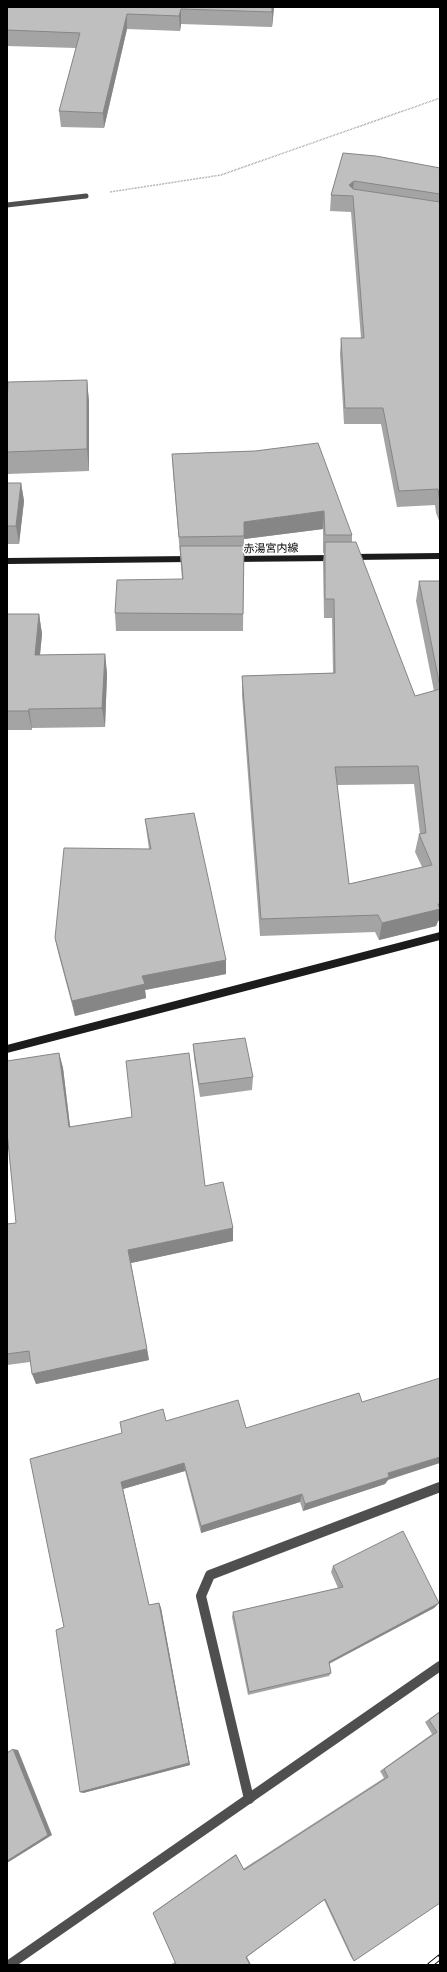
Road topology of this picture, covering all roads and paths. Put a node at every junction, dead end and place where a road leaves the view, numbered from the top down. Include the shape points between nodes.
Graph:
1 (440, 98) edge
2 (86, 196) joint
3 (7, 205) edge
4 (440, 556) edge
5 (346, 557) edge
6 (338, 558) edge
7 (196, 559) edge
8 (227, 559) edge
9 (7, 561) edge
10 (440, 936) edge
11 (7, 1049) edge
12 (440, 1487) edge
13 (440, 1666) edge
14 (249, 1799) junction
15 (9, 1965) edge

1 - 2 path via 221,176
2 - 3 lane
4 - 5 main road
6 - 8 main road, 赤湯宮内線
7 - 9 main road
10 - 11 main road
12 - 14 lane via 210,1575 201,1596
13 - 14 lane
14 - 15 lane

